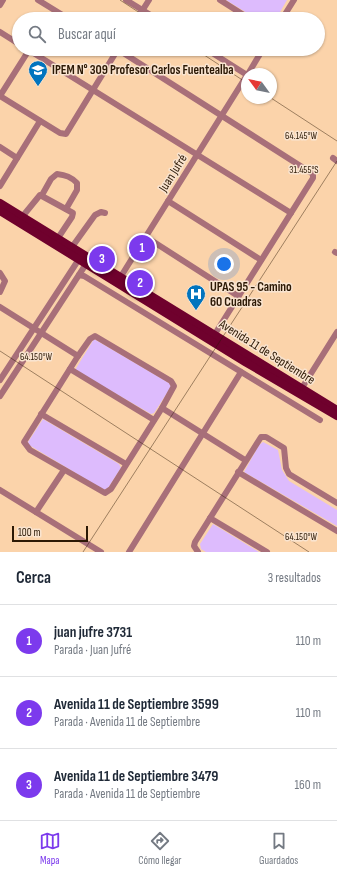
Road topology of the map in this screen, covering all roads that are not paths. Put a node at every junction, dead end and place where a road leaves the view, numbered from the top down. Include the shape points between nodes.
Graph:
1 (3, 0) edge
2 (38, 0) edge
3 (126, 0) edge
4 (149, 0) edge
5 (220, 0) edge
6 (294, 0) edge
7 (0, 5) edge
8 (142, 10) junction
9 (58, 12) edge
10 (145, 12) edge
11 (239, 12) edge
12 (286, 12) edge
13 (0, 32) edge
14 (12, 40) edge
15 (24, 56) edge
16 (38, 56) edge
17 (114, 56) edge
18 (129, 56) edge
19 (217, 56) edge
20 (259, 56) edge
21 (251, 68) edge
22 (241, 71) edge
23 (241, 85) edge
24 (93, 91) junction
25 (0, 96) edge
26 (222, 115) junction
27 (40, 121) junction
28 (0, 147) edge
29 (197, 154) junction
30 (17, 158) junction
31 (0, 186) edge
32 (42, 195) junction
33 (168, 201) junction
34 (0, 203) edge
35 (66, 209) junction
36 (0, 211) edge
37 (105, 213) dead end
38 (291, 213) junction
39 (22, 217) junction
40 (146, 237) junction
41 (58, 238) junction
42 (72, 247) junction
43 (84, 259) junction
44 (261, 260) junction
45 (0, 272) edge
46 (79, 275) junction
47 (119, 280) junction
48 (0, 292) edge
49 (238, 296) junction
50 (0, 307) edge
51 (34, 328) junction
52 (337, 332) edge
53 (41, 333) junction
54 (212, 337) junction
55 (78, 356) junction
56 (70, 369) junction
57 (240, 372) junction
58 (0, 380) edge
59 (300, 391) junction
60 (0, 396) edge
61 (162, 408) junction
62 (337, 410) edge
63 (41, 414) junction
64 (337, 416) edge
65 (154, 420) junction
66 (320, 420) dead end
67 (203, 433) junction
68 (245, 460) junction
69 (126, 464) junction
70 (64, 470) junction
71 (238, 472) junction
72 (0, 490) edge
73 (337, 503) edge
74 (36, 512) junction
75 (210, 518) junction
76 (337, 531) edge
77 (101, 552) edge
78 (129, 552) edge
79 (198, 552) edge
80 (267, 552) edge

1 - 7 street
2 - 9 street
3 - 8 street
4 - 8 street
5 - 11 street
6 - 12 street
8 - 10 street
13 - 14 street
15 - 25 street
16 - 24 street
17 - 24 street
18 - 26 street
19 - 22 street
20 - 21 street, Juan Jufré
23 - 26 street, Juan Jufré
24 - 27 street via 66,134
24 - 29 street
25 - 27 street
26 - 29 street, Juan Jufré
26 - 38 street via 313,174
27 - 30 street
28 - 30 street
29 - 33 street, Juan Jufré
29 - 38 street
30 - 31 street
32 - 35 street
32 - 35 street via 57,174 73,178 77,183 77,190
32 - 39 street via 38,196
33 - 40 street, Juan Jufré
33 - 44 street
34 - 39 main road, Avenida 11 de Septiembre
35 - 41 street via 73,215
36 - 43 main road, Avenida 11 de Septiembre
37 - 42 street via 95,215
38 - 44 street
39 - 41 main road, Avenida 11 de Septiembre
40 - 47 street, Juan Jufré
40 - 49 street
41 - 42 main road, Avenida 11 de Septiembre
42 - 43 main road, Avenida 11 de Septiembre
43 - 46 street
43 - 47 main road, Avenida 11 de Septiembre
43 - 51 street
44 - 49 street
45 - 48 street via 5,281
46 - 53 street
46 - 57 street
47 - 54 main road, Avenida 11 de Septiembre
49 - 54 street
50 - 51 street
51 - 53 street
51 - 58 street
52 - 59 street
53 - 55 street
53 - 60 street
54 - 59 main road, Avenida 11 de Septiembre
55 - 56 street
55 - 61 street via 95,336 171,381 173,389
56 - 63 street
56 - 65 street
57 - 66 street
57 - 67 street
59 - 62 main road, Avenida 11 de Septiembre
59 - 64 main road, Avenida 11 de Septiembre
61 - 65 street
61 - 67 street
63 - 69 street
63 - 70 street via 25,439 25,444 30,450
65 - 69 street
67 - 68 street
67 - 78 street
68 - 71 street
68 - 73 street via 258,439 266,437 284,448 289,474
69 - 70 street via 110,489 104,493
70 - 74 street
71 - 75 street
71 - 76 street
72 - 74 street
74 - 77 street
75 - 79 street via 195,542 194,546
75 - 80 street

